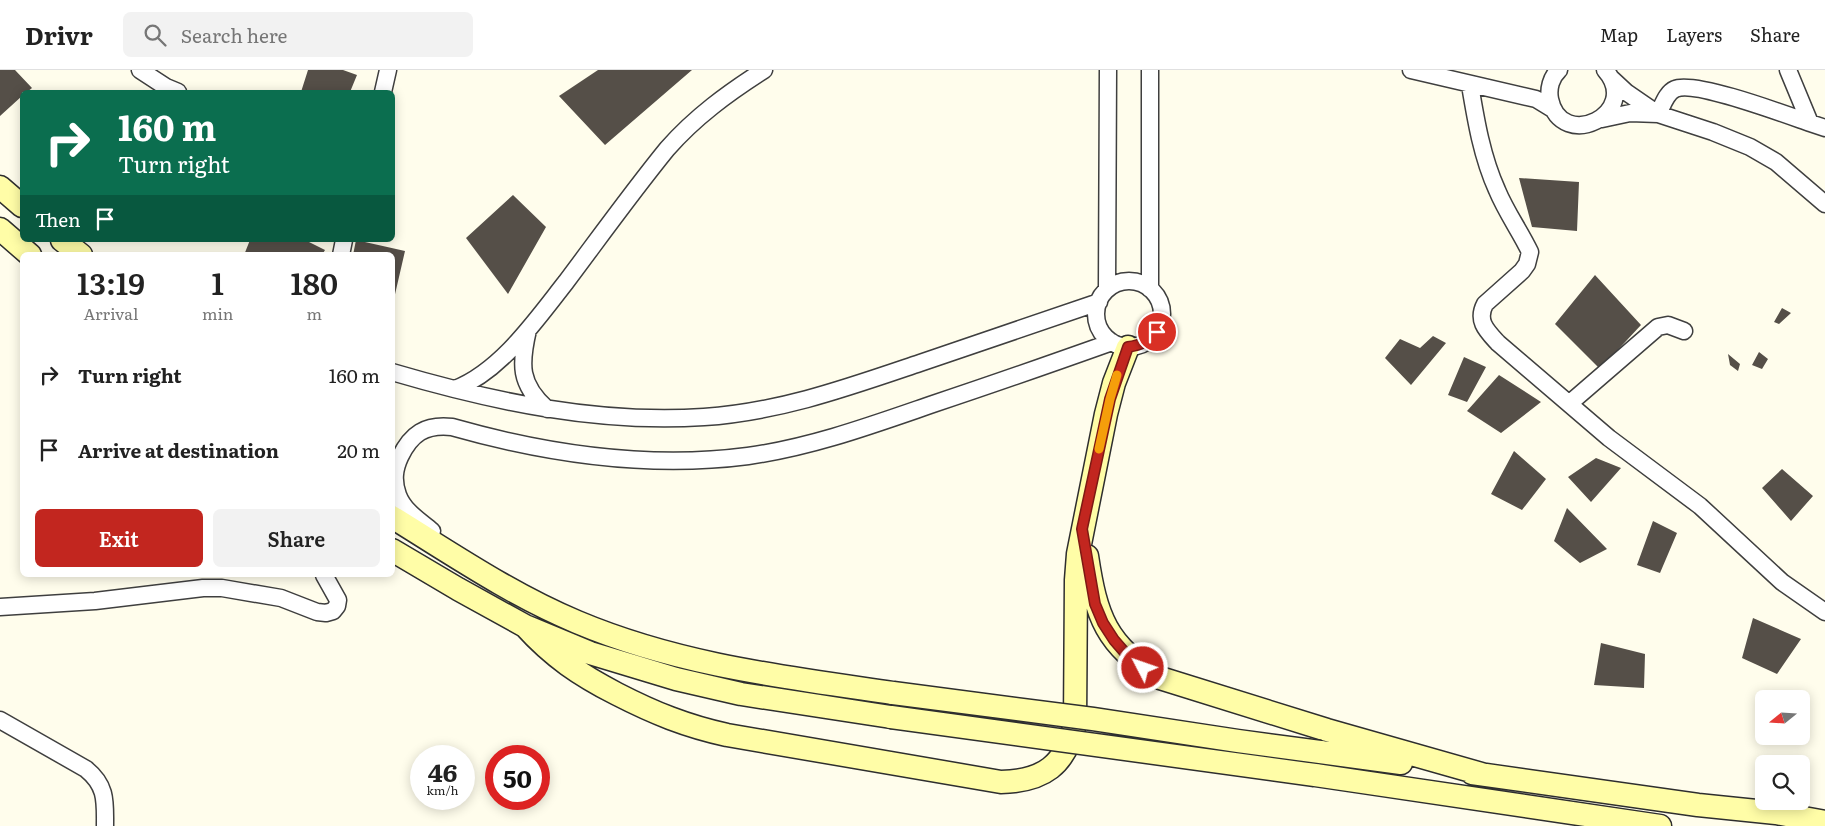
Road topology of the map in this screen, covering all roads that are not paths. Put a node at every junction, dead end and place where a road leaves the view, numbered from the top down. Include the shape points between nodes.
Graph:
1 (140, 70) edge
2 (388, 70) edge
3 (764, 70) edge
4 (1108, 70) edge
5 (1150, 70) edge
6 (1411, 70) edge
7 (1559, 70) edge
8 (1788, 70) edge
9 (1608, 75) edge
10 (1470, 85) junction
11 (173, 90) edge
12 (383, 90) edge
13 (1554, 110) junction
14 (1658, 114) junction
15 (1602, 119) junction
16 (1817, 126) edge
17 (0, 187) edge
18 (20, 204) edge
19 (1825, 204) edge
20 (0, 229) edge
21 (65, 242) edge
22 (27, 252) edge
23 (77, 252) edge
24 (1150, 289) junction
25 (1103, 296) junction
26 (528, 330) junction
27 (1684, 331) dead end
28 (1120, 345) junction
29 (395, 373) edge
30 (455, 388) junction
31 (1570, 403) junction
32 (547, 409) junction
33 (395, 519) edge
34 (1082, 529) junction
35 (395, 552) edge
36 (458, 557) junction
37 (325, 577) edge
38 (0, 607) edge
39 (1825, 612) edge
40 (525, 626) junction
41 (0, 720) edge
42 (1485, 775) junction
43 (1825, 822) edge
44 (105, 826) edge
45 (1660, 826) edge

1 - 11 street
2 - 12 street
3 - 26 street via 703,113 668,149
4 - 25 street
5 - 24 street
6 - 10 street
7 - 13 street via 1550,85
8 - 16 street
9 - 14 street
9 - 15 street via 1614,101
10 - 13 street via 1536,99
10 - 31 street via 1484,155 1494,182 1530,252 1522,270 1485,304 1481,311 1482,320 1498,343
13 - 15 street via 1566,121 1581,126
14 - 15 street via 1630,113
14 - 16 street via 1669,93 1682,87 1770,108
14 - 19 street via 1750,147 1776,162
17 - 18 main road
20 - 22 main road
21 - 23 main road
24 - 25 street via 1142,284 1124,282
24 - 28 street via 1162,309 1157,332 1139,346
25 - 28 street via 1096,314 1098,325 1104,335
25 - 32 street via 835,392 771,408 673,418 610,417
26 - 30 street via 481,375
26 - 32 street via 523,358 524,378 529,390
27 - 31 street via 1668,325 1658,327
28 - 34 main road
28 - 36 street via 846,434 746,456 678,460 602,457 526,446 452,427 431,428 417,434 406,446 395,468 395,482 406,509
29 - 30 street
30 - 32 street
31 - 39 street via 1609,438 1700,506 1782,582
33 - 36 main road
34 - 40 main road via 1076,580 1075,724 1071,740 1052,768 1015,782 978,779 688,726 651,712 581,675 551,653
34 - 42 main road via 1095,604 1103,623 1118,645 1143,668 1179,685
35 - 40 main road
36 - 42 main road, bridge via 575,621 667,654 745,671
37 - 38 street via 338,600 333,611 326,613 280,598 222,588
40 - 45 main road, bridge via 590,653 676,679 776,700
41 - 44 street via 95,776 104,793
42 - 43 main road

